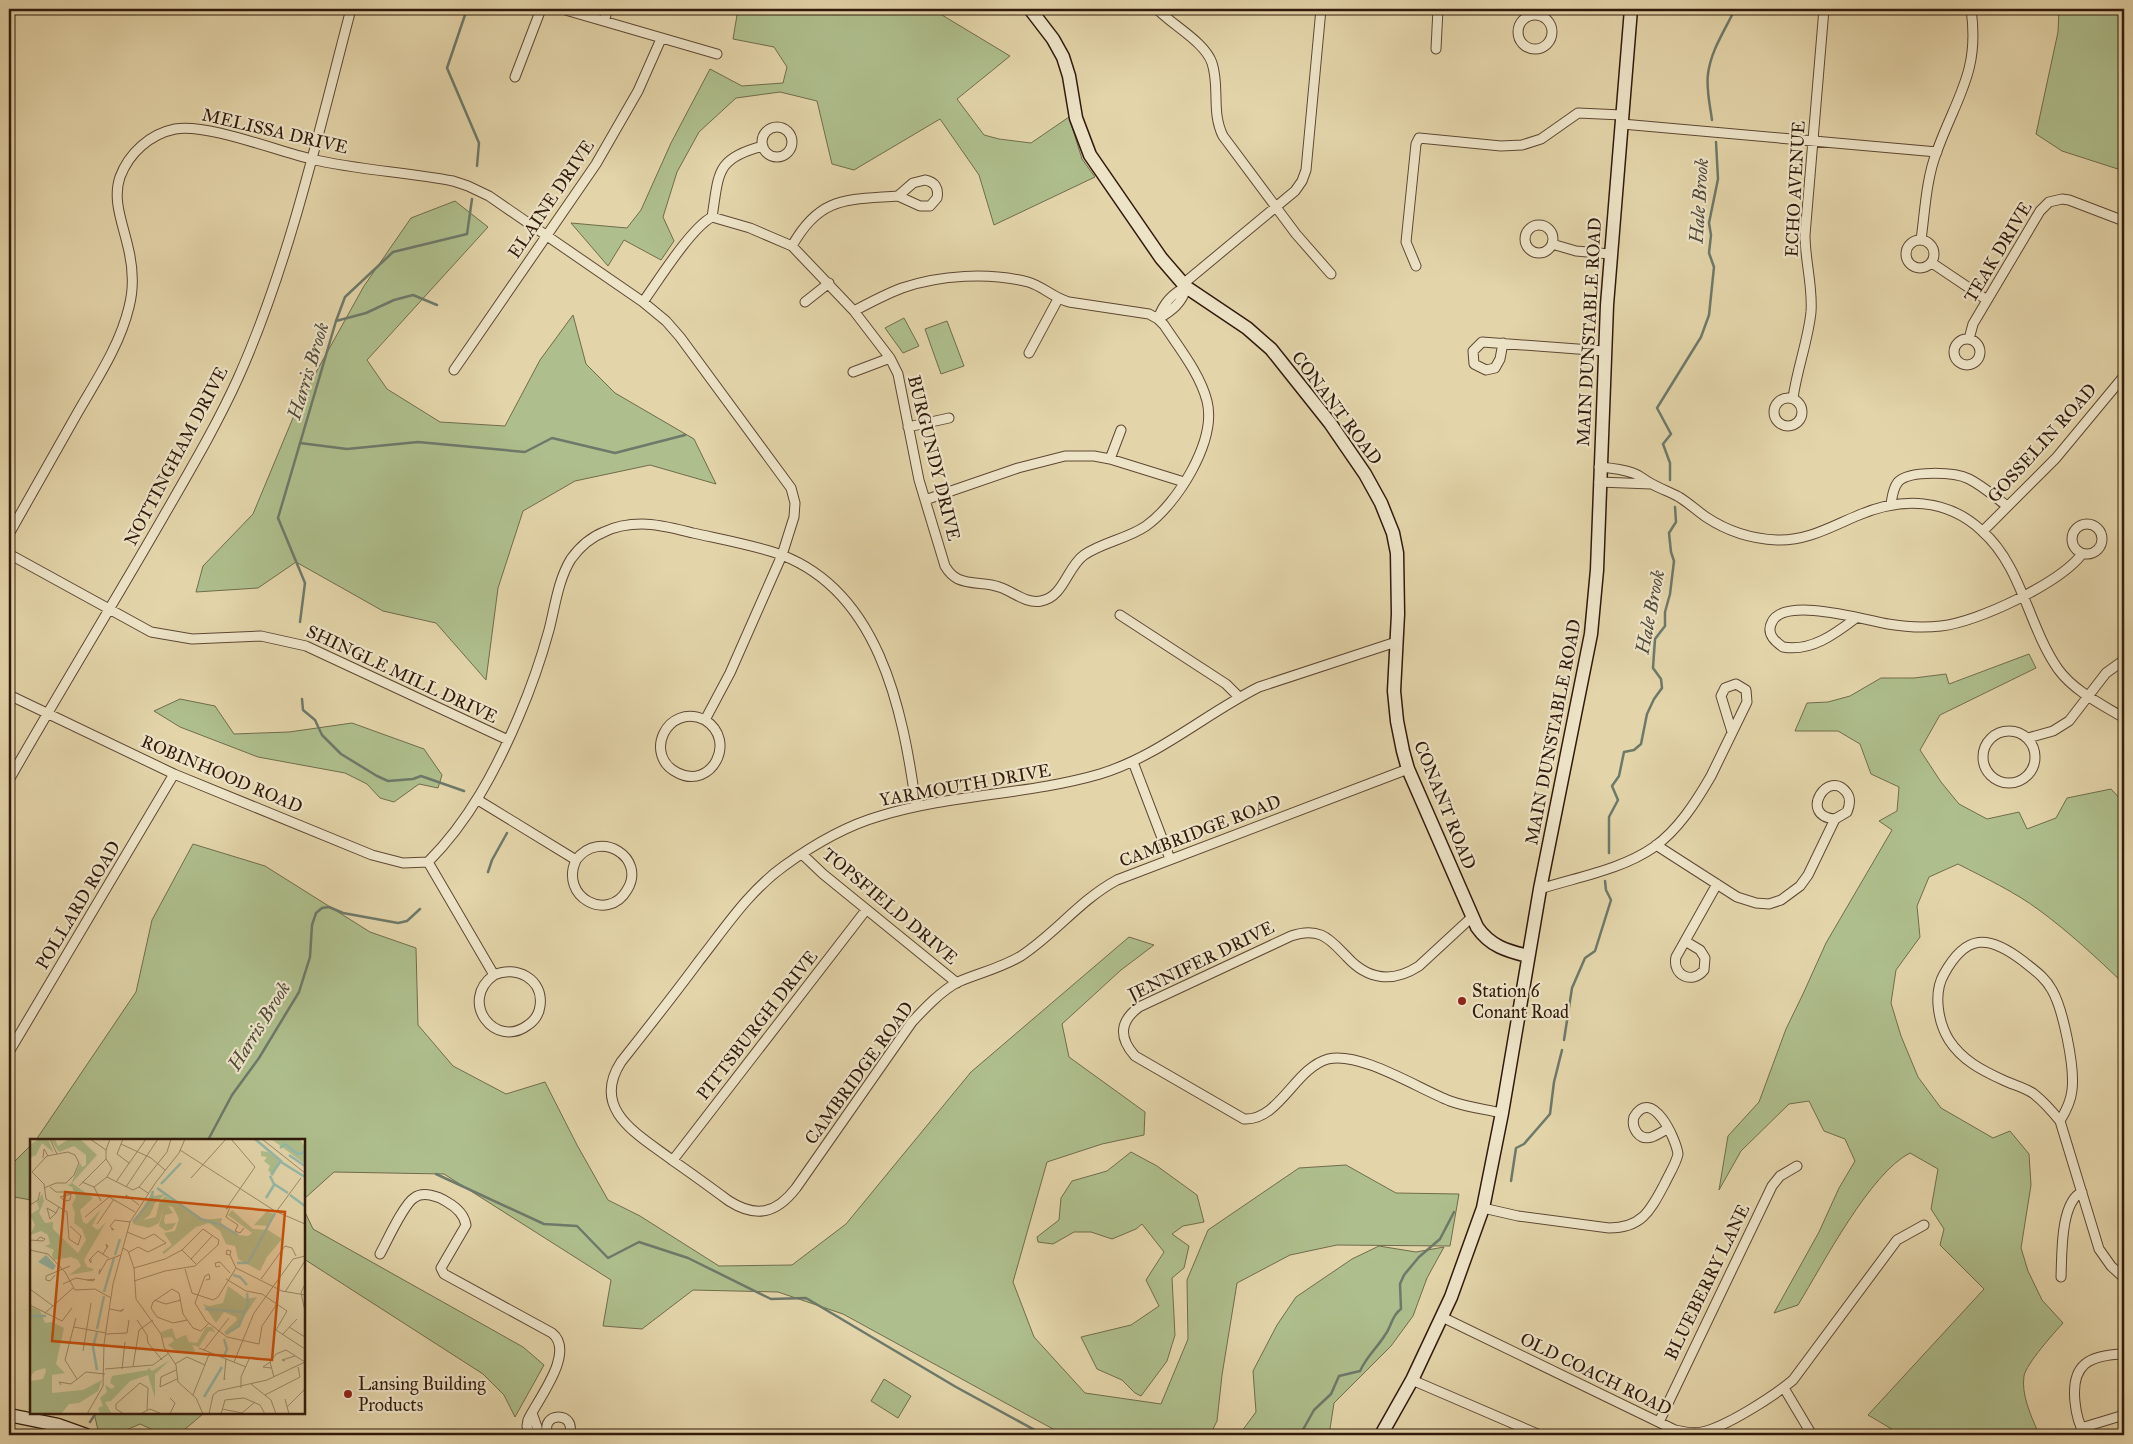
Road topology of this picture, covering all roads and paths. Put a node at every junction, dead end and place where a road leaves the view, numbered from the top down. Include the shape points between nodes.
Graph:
1 (12, 9) edge
2 (351, 9) edge
3 (541, 9) edge
4 (562, 9) edge
5 (608, 9) edge
6 (1030, 9) edge
7 (1157, 9) edge
8 (1321, 9) edge
9 (1438, 9) edge
10 (1630, 9) edge
11 (1824, 9) edge
12 (1971, 9) edge
13 (9, 16) edge
14 (604, 21) junction
15 (661, 39) junction
16 (1436, 49) dead end
17 (717, 54) dead end
18 (515, 77) dead end
19 (1622, 120) junction
20 (1813, 140) junction
21 (763, 146) dead end
22 (1936, 152) junction
23 (311, 159) junction
24 (898, 196) dead end
25 (1276, 208) junction
26 (712, 217) junction
27 (2124, 221) edge
28 (547, 235) junction
29 (1921, 240) junction
30 (1552, 244) dead end
31 (792, 246) junction
32 (1610, 254) junction
33 (1932, 262) junction
34 (1416, 266) dead end
35 (1330, 274) dead end
36 (828, 283) junction
37 (1184, 286) junction
38 (1058, 299) junction
39 (1987, 300) junction
40 (642, 302) junction
41 (805, 302) dead end
42 (854, 311) junction
43 (1158, 319) junction
44 (1969, 339) dead end
45 (1503, 343) dead end
46 (1604, 351) junction
47 (1029, 354) dead end
48 (890, 358) junction
49 (454, 370) dead end
50 (854, 372) dead end
51 (2124, 376) edge
52 (1793, 398) dead end
53 (949, 418) dead end
54 (908, 427) junction
55 (1121, 430) dead end
56 (1110, 459) junction
57 (1599, 467) junction
58 (1184, 482) junction
59 (1599, 482) junction
60 (1651, 484) junction
61 (925, 500) junction
62 (1891, 504) junction
63 (2007, 506) junction
64 (1983, 531) junction
65 (9, 534) edge
66 (9, 554) edge
67 (2082, 554) dead end
68 (782, 555) junction
69 (2022, 596) junction
70 (108, 610) junction
71 (1120, 615) dead end
72 (1856, 618) junction
73 (1396, 642) junction
74 (2124, 660) edge
75 (9, 695) edge
76 (2089, 696) junction
77 (1239, 697) junction
78 (48, 714) junction
79 (2124, 718) edge
80 (705, 720) junction
81 (1732, 732) junction
82 (2028, 738) junction
83 (508, 740) junction
84 (1133, 762) junction
85 (1408, 768) junction
86 (174, 774) junction
87 (9, 780) edge
88 (478, 800) junction
89 (916, 806) junction
90 (1835, 818) dead end
91 (1656, 846) junction
92 (802, 854) junction
93 (1170, 859) junction
94 (576, 860) junction
95 (428, 862) junction
96 (1717, 884) junction
97 (1540, 889) junction
98 (866, 910) junction
99 (1472, 917) junction
100 (1685, 941) dead end
101 (1528, 956) junction
102 (494, 975) junction
103 (957, 983) junction
104 (9, 1052) edge
105 (1502, 1113) junction
106 (2060, 1121) junction
107 (1667, 1129) dead end
108 (673, 1160) junction
109 (1798, 1166) dead end
110 (2082, 1192) junction
111 (1482, 1208) junction
112 (1924, 1225) dead end
113 (380, 1254) dead end
114 (2061, 1277) dead end
115 (2124, 1278) edge
116 (1442, 1317) junction
117 (2124, 1354) edge
118 (1412, 1380) junction
119 (1784, 1388) junction
120 (532, 1413) junction
121 (9, 1415) edge
122 (2124, 1415) edge
123 (1659, 1422) junction
124 (2083, 1432) edge
125 (83, 1435) edge
126 (529, 1435) edge
127 (537, 1435) edge
128 (548, 1435) edge
129 (569, 1435) edge
130 (1380, 1435) edge
131 (1536, 1435) edge
132 (1812, 1435) edge

1 - 13 street
2 - 23 street, NOTTINGHAM DRIVE
3 - 18 street
4 - 14 street
5 - 14 street
6 - 37 main road, CONANT ROAD via 1063,57 1076,118 1090,155 1155,250
7 - 25 street via 1208,56 1214,71 1219,128
8 - 25 street via 1306,170 1295,191
9 - 16 street
10 - 19 main road, MAIN DUNSTABLE ROAD
11 - 20 street, ECHO AVENUE
12 - 22 street via 1974,40 1971,66
14 - 15 street
15 - 17 street
15 - 28 street, ELAINE DRIVE via 642,84 613,137
19 - 20 street
19 - 32 main road, MAIN DUNSTABLE ROAD
19 - 34 street via 1578,113 1541,140 1522,145 1419,138 1406,242
20 - 22 street
20 - 52 street, ECHO AVENUE via 1805,235 1811,313
21 - 26 street via 738,153 726,164 716,188
22 - 29 street
23 - 28 street, MELISSA DRIVE via 468,186 490,196
23 - 65 street, MELISSA DRIVE via 186,128 160,134 132,155 120,177 117,196 129,248 132,277 129,308 103,370
23 - 70 street, NOTTINGHAM DRIVE via 274,285 239,375 209,437
24 - 31 street via 845,200 829,205 805,226
25 - 35 street
25 - 37 street
26 - 31 street, BURGUNDY DRIVE via 750,228
26 - 40 street via 692,235
27 - 39 street, TEAK DRIVE via 2069,200 2049,202 2037,216
28 - 40 street, MELISSA DRIVE
28 - 49 street, ELAINE DRIVE
29 - 33 street via 1933,248
29 - 33 street via 1909,247 1906,253 1908,260 1919,268
30 - 32 street via 1569,250
31 - 36 street, BURGUNDY DRIVE
32 - 46 main road, MAIN DUNSTABLE ROAD
33 - 39 street
36 - 41 street
36 - 42 street, BURGUNDY DRIVE
37 - 43 street via 1163,307
37 - 73 main road, CONANT ROAD via 1248,328 1271,349 1330,423 1365,474 1381,502 1396,543
38 - 42 street via 1025,281 956,278 931,280 902,288
38 - 43 street via 1141,313
38 - 47 street
39 - 44 street, TEAK DRIVE
40 - 68 street, MELISSA DRIVE via 680,337 787,481 794,495 795,511
42 - 48 street, BURGUNDY DRIVE
43 - 58 street, BURGUNDY DRIVE via 1191,367 1207,402 1206,435
45 - 46 street
46 - 57 main road, MAIN DUNSTABLE ROAD
48 - 50 street
48 - 54 street, BURGUNDY DRIVE via 898,374
51 - 63 street, GOSSELIN ROAD via 2056,458
53 - 54 street
54 - 61 street, BURGUNDY DRIVE
55 - 56 street
56 - 58 street
56 - 61 street via 1080,455 1054,458
57 - 59 main road, MAIN DUNSTABLE ROAD
57 - 60 street via 1632,472
58 - 61 street, BURGUNDY DRIVE via 1154,520 1130,536 1083,556 1052,597 1039,601 1025,599 998,586 963,581 950,573
59 - 60 street
59 - 97 main road, MAIN DUNSTABLE ROAD via 1597,577 1591,634
60 - 62 street via 1681,498 1721,526 1767,539 1805,537
62 - 63 street via 1898,482 1905,477 1957,474
62 - 64 street via 1916,502 1945,507
63 - 64 street, GOSSELIN ROAD
64 - 69 street via 2003,557
66 - 70 street, SHINGLE MILL DRIVE
67 - 69 street via 2066,570
68 - 80 street, MELISSA DRIVE via 730,673
68 - 83 street via 727,540 643,524 622,525 585,543 565,573 534,679
68 - 89 street via 831,584 855,614 877,650 903,731
69 - 72 street via 1992,612 1944,626 1906,626
69 - 76 street via 2059,670
70 - 78 street, NOTTINGHAM DRIVE
70 - 83 street, SHINGLE MILL DRIVE via 165,636 192,639 261,636 306,646
71 - 77 street via 1226,684
72 - 72 street via 1829,638 1800,647 1783,647 1772,638 1770,631 1773,619 1786,611 1813,611
73 - 77 street, YARMOUTH DRIVE via 1278,680
73 - 85 main road, CONANT ROAD via 1394,691
74 - 76 street via 2106,674
75 - 78 street, ROBINHOOD ROAD
76 - 79 street
76 - 82 street via 2062,726
77 - 84 street, YARMOUTH DRIVE via 1186,733
78 - 86 street, ROBINHOOD ROAD
78 - 87 street, NOTTINGHAM DRIVE
80 - 80 street via 720,740 717,761 697,776 676,773 668,767 662,754 660,745 664,732 682,717
81 - 81 street via 1748,698 1746,690 1736,684 1725,688 1721,696
81 - 91 street via 1700,794
82 - 82 street via 2010,730 1990,738 1983,759 1992,777 2012,783 2027,776 2035,757
83 - 88 street
84 - 89 street, YARMOUTH DRIVE via 1050,786
84 - 93 street
85 - 93 street, CAMBRIDGE ROAD
85 - 99 main road, CONANT ROAD
86 - 95 street, ROBINHOOD ROAD via 372,855 404,863
86 - 104 street, POLLARD ROAD
88 - 94 street
88 - 95 street
89 - 92 street, YARMOUTH DRIVE via 864,821
90 - 96 street via 1808,875 1800,886 1781,900 1756,904
91 - 96 street
91 - 97 street via 1617,865
92 - 98 street, TOPSFIELD DRIVE
92 - 108 street, YARMOUTH DRIVE via 769,877 742,905 614,1072 611,1092 616,1111 630,1128
93 - 103 street, CAMBRIDGE ROAD via 1104,887 1020,956
94 - 94 street via 596,847 610,847 619,852 629,863 631,872 627,891 608,904 589,902 573,884
95 - 102 street
96 - 100 street
97 - 101 main road, MAIN DUNSTABLE ROAD
98 - 103 street, TOPSFIELD DRIVE
98 - 108 street, PITTSBURGH DRIVE
99 - 101 main road, CONANT ROAD via 1491,943
99 - 105 street, JENNIFER DRIVE via 1419,966 1390,978 1372,976 1357,967 1321,935 1290,936 1139,1007 1126,1020 1124,1036 1135,1056 1244,1119 1258,1118 1311,1068 1337,1058 1360,1061 1452,1102
101 - 105 main road, MAIN DUNSTABLE ROAD
102 - 102 street via 480,994 479,1004 484,1018 503,1031 513,1032 527,1026 540,1005 536,985 524,974 514,971
103 - 108 street, CAMBRIDGE ROAD via 912,1022 808,1172 780,1205 761,1212 740,1208
105 - 111 main road, MAIN DUNSTABLE ROAD
106 - 106 street via 2070,1100 2073,1078 2056,997 2038,973 2004,948 1985,942 1966,946 1950,964 1939,987 1940,1018 1948,1038 1970,1063 2033,1094
106 - 110 street
107 - 111 street via 1677,1151 1676,1160 1654,1204 1635,1223 1609,1228
109 - 123 street, BLUEBERRY LANE via 1780,1176 1772,1186
110 - 114 street via 2073,1198 2067,1210
110 - 115 street via 2099,1249 2110,1266
111 - 116 main road, MAIN DUNSTABLE ROAD
112 - 119 street, OLD COACH ROAD via 1897,1240
113 - 120 street via 408,1204 417,1196 443,1199 461,1213 466,1225 441,1268 444,1274 552,1333 560,1344 558,1364
116 - 118 main road, MAIN DUNSTABLE ROAD
116 - 123 street, OLD COACH ROAD
117 - 124 street via 2087,1362 2078,1370 2074,1388
118 - 130 main road, MAIN DUNSTABLE ROAD
118 - 131 street
119 - 123 street, OLD COACH ROAD via 1705,1432 1675,1430
119 - 132 street
120 - 126 street via 527,1426
120 - 127 street
121 - 125 main road via 58,1425
122 - 124 street
128 - 129 street via 548,1423 558,1417 569,1422

